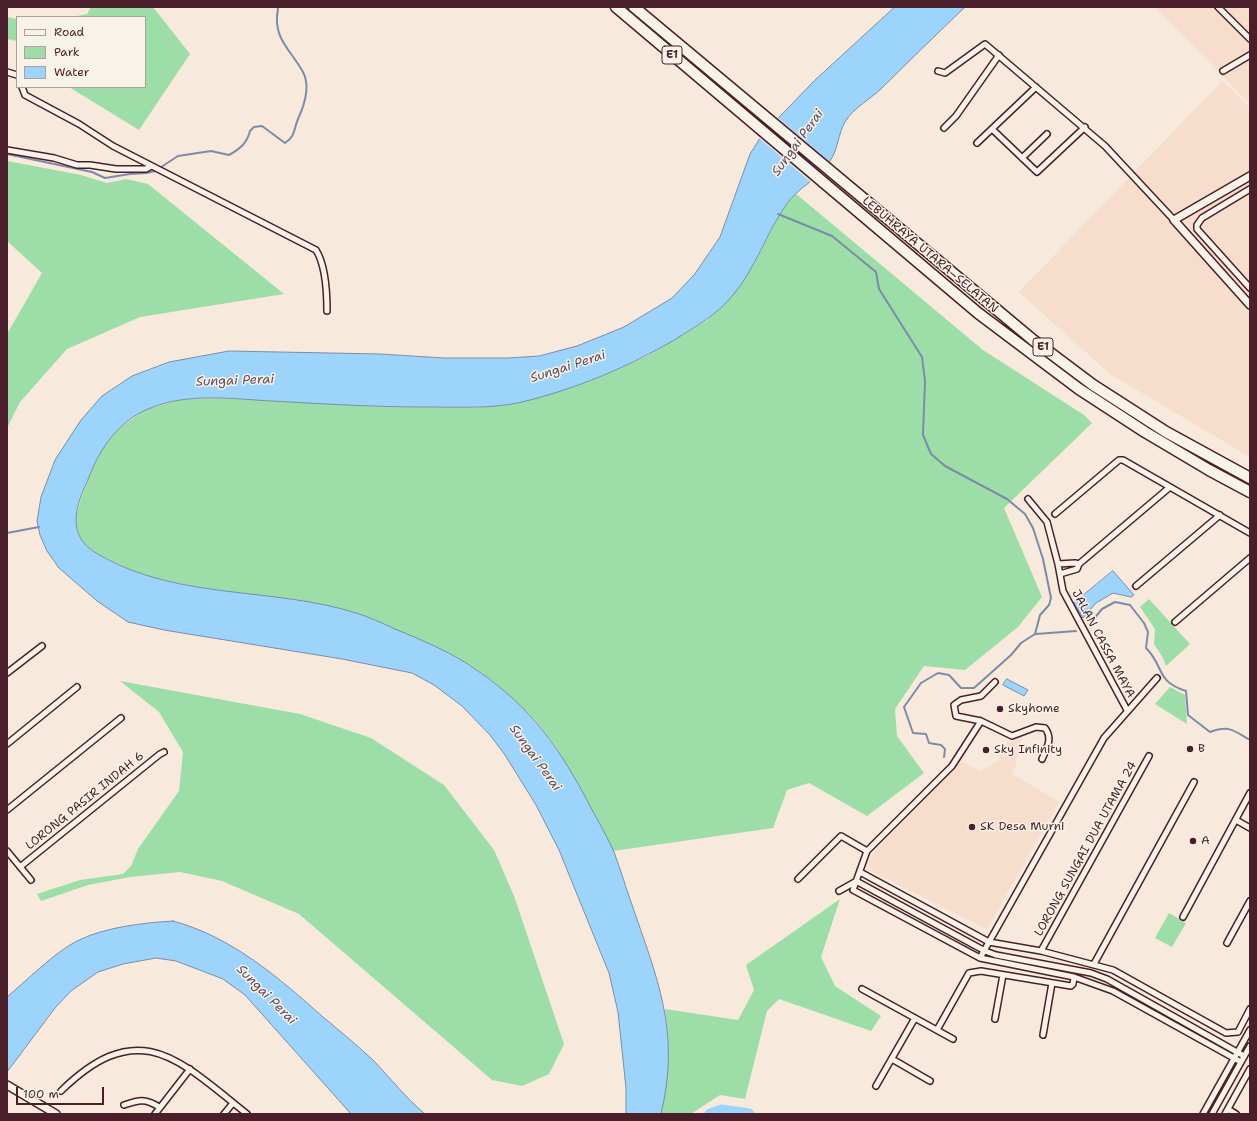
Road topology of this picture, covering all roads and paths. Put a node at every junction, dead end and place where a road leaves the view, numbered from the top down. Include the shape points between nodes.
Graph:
1 (616, 7) edge
2 (634, 7) edge
3 (1218, 7) edge
4 (1250, 39) edge
5 (999, 55) junction
6 (1250, 55) edge
7 (938, 71) dead end
8 (1223, 71) dead end
9 (1036, 87) junction
10 (22, 88) edge
11 (1085, 127) junction
12 (944, 128) dead end
13 (992, 129) junction
14 (1047, 134) dead end
15 (977, 143) dead end
16 (7, 150) edge
17 (1022, 158) junction
18 (153, 166) junction
19 (1247, 178) edge
20 (1250, 186) edge
21 (1250, 189) edge
22 (1174, 220) junction
23 (1250, 288) edge
24 (1250, 305) edge
25 (327, 311) dead end
26 (1250, 478) edge
27 (1170, 487) junction
28 (1250, 492) edge
29 (1028, 499) dead end
30 (1055, 514) dead end
31 (1220, 515) junction
32 (1250, 533) edge
33 (1250, 558) edge
34 (1058, 564) junction
35 (1079, 564) junction
36 (1060, 574) junction
37 (1136, 586) dead end
38 (1175, 622) dead end
39 (42, 646) dead end
40 (7, 673) edge
41 (1157, 678) dead end
42 (995, 682) dead end
43 (77, 687) dead end
44 (1127, 710) junction
45 (122, 718) dead end
46 (981, 721) junction
47 (7, 744) edge
48 (164, 752) dead end
49 (1149, 756) dead end
50 (1042, 759) dead end
51 (1194, 782) dead end
52 (1250, 793) edge
53 (7, 810) edge
54 (1236, 820) junction
55 (1250, 828) edge
56 (7, 851) edge
57 (867, 852) junction
58 (20, 867) junction
59 (860, 872) junction
60 (798, 879) dead end
61 (30, 880) dead end
62 (856, 881) junction
63 (839, 891) dead end
64 (1250, 901) edge
65 (1183, 917) dead end
66 (989, 942) junction
67 (1227, 943) dead end
68 (985, 951) junction
69 (1041, 951) junction
70 (980, 958) junction
71 (1094, 964) junction
72 (1003, 975) junction
73 (1074, 977) junction
74 (1052, 983) junction
75 (862, 989) dead end
76 (1154, 994) junction
77 (1153, 1005) junction
78 (1250, 1009) edge
79 (1151, 1012) junction
80 (915, 1018) junction
81 (995, 1019) dead end
82 (937, 1030) junction
83 (1250, 1030) edge
84 (1043, 1035) dead end
85 (953, 1039) dead end
86 (1250, 1046) edge
87 (1238, 1053) junction
88 (1244, 1056) junction
89 (1235, 1058) junction
90 (892, 1059) junction
91 (1241, 1062) junction
92 (190, 1069) junction
93 (1250, 1069) edge
94 (930, 1081) dead end
95 (7, 1085) edge
96 (876, 1086) dead end
97 (61, 1091) dead end
98 (233, 1103) junction
99 (124, 1105) dead end
100 (159, 1107) junction
101 (1227, 1112) edge
102 (56, 1114) edge
103 (155, 1114) edge
104 (224, 1114) edge
105 (247, 1114) edge
106 (1203, 1114) edge
107 (1212, 1114) edge
108 (1236, 1114) edge

1 - 28 highway, LEBUHRAYA UTARA–SELATAN / E1 via 978,313 1079,389 1152,436
2 - 26 highway, LEBUHRAYA UTARA–SELATAN / E1 via 988,304 1093,385 1166,432
3 - 4 street
5 - 7 street via 985,44 945,74
5 - 9 street
5 - 12 street via 956,116
6 - 8 street
9 - 11 street
9 - 13 street
10 - 18 street via 24,94 113,146
11 - 17 street via 1038,172
11 - 22 street
13 - 15 street
13 - 17 street
14 - 17 street
16 - 18 street via 54,158 77,165 116,169 146,169
18 - 25 street via 316,250 325,278
19 - 20 street
19 - 22 main road
21 - 23 street via 1202,218 1197,229
22 - 24 main road
27 - 30 street via 1119,460
27 - 31 street
27 - 35 street
29 - 34 street, JALAN CASSA MAYA via 1046,522
31 - 32 street
31 - 37 street
33 - 38 street
34 - 35 street
34 - 36 street, JALAN CASSA MAYA
35 - 36 street via 1077,569
36 - 44 street, JALAN CASSA MAYA via 1063,591
39 - 40 street
41 - 44 street
42 - 46 street via 981,696 961,700 954,705 956,716
43 - 47 street
44 - 66 street via 1104,738
45 - 53 street
46 - 50 street via 1012,736 1036,727 1045,728 1049,742
46 - 57 street via 952,766
48 - 58 street, LORONG PASIR INDAH 6
49 - 69 street, LORONG SUNGAI DUA UTAMA 24
51 - 71 street
52 - 54 street
54 - 55 street
54 - 65 street
56 - 58 street
57 - 59 street
57 - 60 street via 841,836
58 - 61 street
59 - 62 street
59 - 66 street
62 - 63 street
62 - 68 street
62 - 70 street via 852,887 854,891
64 - 67 street
66 - 68 street
66 - 69 street
68 - 70 street
68 - 77 street via 1091,973
69 - 71 street
70 - 73 street
71 - 76 street via 1112,970
72 - 74 street
72 - 81 street
72 - 82 street via 976,970 969,973
73 - 74 street via 1071,986
73 - 79 street via 1113,991
74 - 84 street
75 - 80 street
76 - 77 street
76 - 78 street via 1226,1033 1238,1032
77 - 79 street
77 - 87 street
79 - 89 street
80 - 82 street
80 - 90 street
82 - 85 street
83 - 87 street
86 - 88 street
87 - 88 street
87 - 89 street
88 - 91 street
89 - 91 street
89 - 106 street
90 - 94 street
90 - 96 street
91 - 107 street
92 - 97 street via 171,1057 146,1050 118,1053 92,1064
92 - 98 street
92 - 100 street
93 - 101 street
95 - 102 main road
98 - 104 street
98 - 105 street
99 - 100 street via 140,1099
100 - 103 street
101 - 108 street

